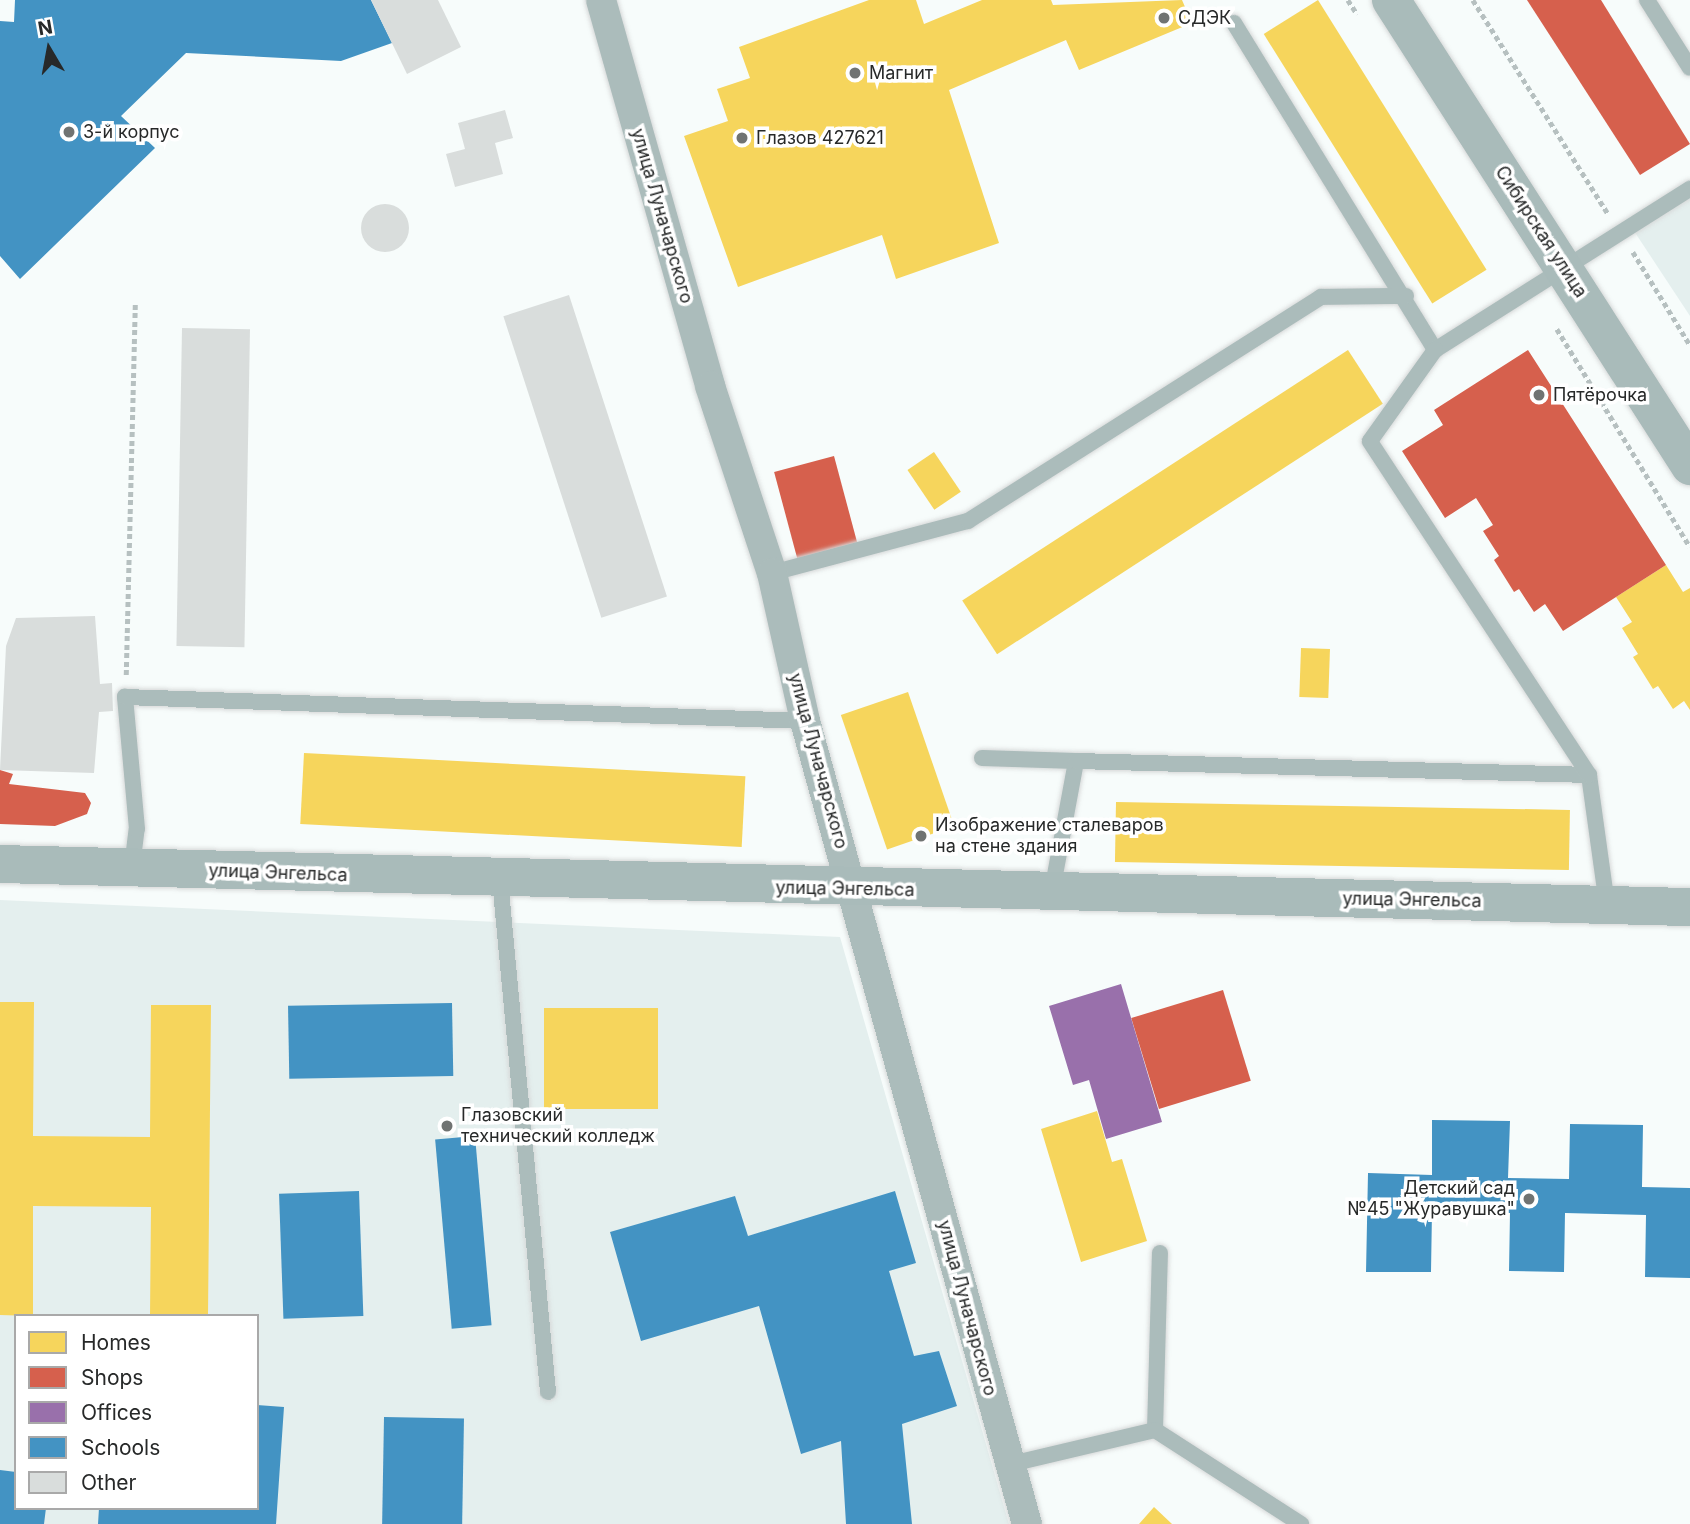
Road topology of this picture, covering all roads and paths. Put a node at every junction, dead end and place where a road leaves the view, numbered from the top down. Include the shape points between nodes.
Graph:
1 (601, 0) edge
2 (1391, 0) edge
3 (1473, 0) edge
4 (1647, 0) edge
5 (1234, 23) dead end
6 (1690, 68) edge
7 (1690, 189) edge
8 (1621, 233) junction
9 (1564, 268) junction
10 (1406, 296) junction
11 (135, 301) dead end
12 (1690, 345) edge
13 (1435, 350) junction
14 (1690, 466) edge
15 (772, 573) junction
16 (125, 696) junction
17 (805, 721) junction
18 (982, 758) dead end
19 (1076, 761) junction
20 (1589, 775) junction
21 (0, 864) edge
22 (131, 868) junction
23 (500, 880) junction
24 (852, 889) junction
25 (1052, 892) junction
26 (1607, 904) junction
27 (1690, 907) edge
28 (1160, 1253) dead end
29 (548, 1392) dead end
30 (1155, 1430) junction
31 (1011, 1464) junction
32 (1027, 1524) edge
33 (1301, 1524) edge

1 - 15 street, улица Луначарского via 710,386
2 - 9 main road, Сибирская улица
3 - 8 path
4 - 6 lane
5 - 10 lane
7 - 8 lane
8 - 9 lane
8 - 12 path
9 - 13 lane
9 - 14 main road, Сибирская улица
10 - 13 lane
10 - 15 lane via 1321,298 968,521
11 - 16 path
13 - 20 lane via 1370,441
15 - 17 street, улица Луначарского
16 - 17 lane
16 - 22 lane via 137,829
17 - 24 street, улица Луначарского
18 - 19 lane
19 - 20 lane
19 - 25 lane
20 - 26 lane
21 - 22 main road, улица Энгельса
22 - 23 main road, улица Энгельса
23 - 24 main road, улица Энгельса
23 - 29 lane
24 - 25 main road, улица Энгельса
24 - 31 street, улица Луначарского
25 - 26 main road, улица Энгельса
26 - 27 main road, улица Энгельса
28 - 30 lane
30 - 31 lane
30 - 33 lane
31 - 32 street, улица Луначарского

